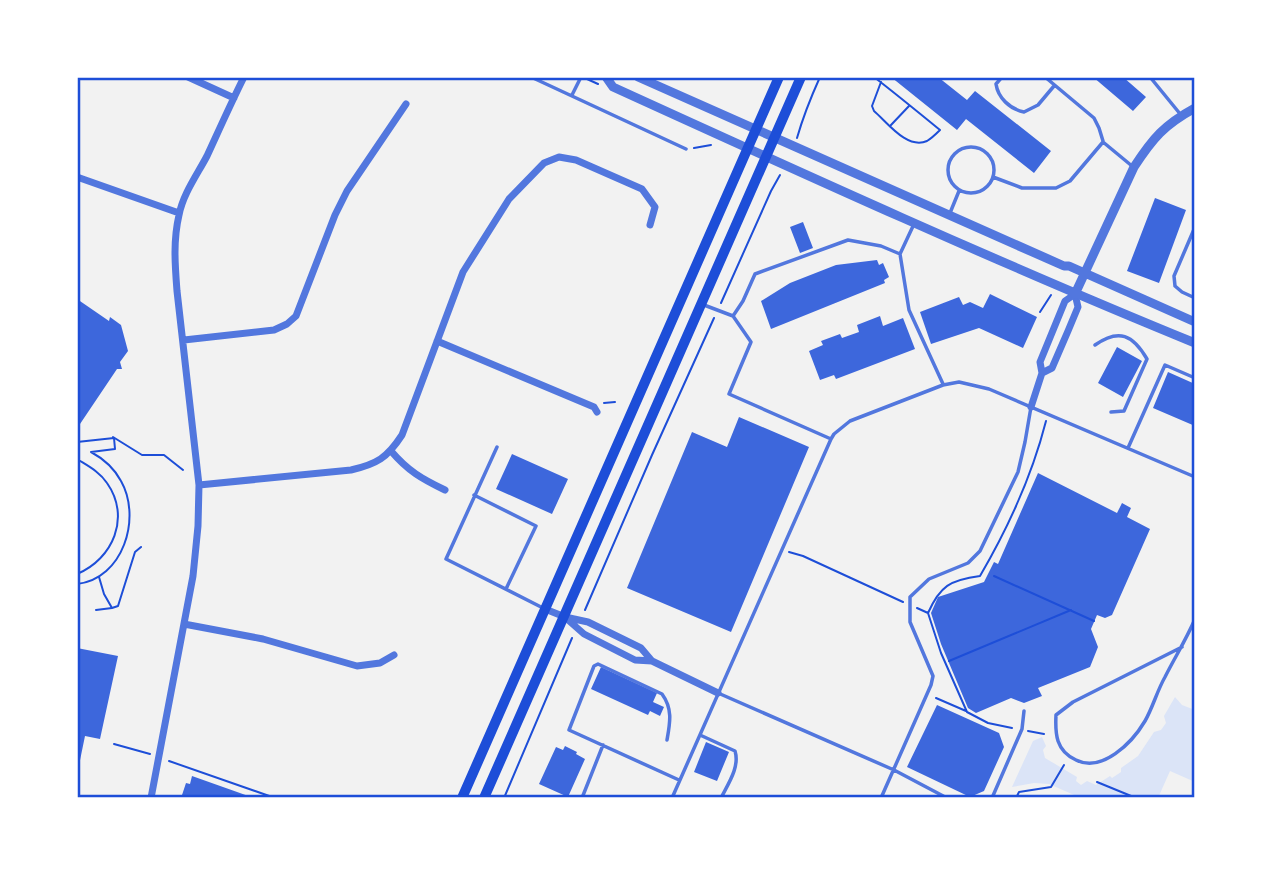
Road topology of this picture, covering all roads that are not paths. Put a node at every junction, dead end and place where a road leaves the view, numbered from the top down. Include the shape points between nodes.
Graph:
1 (188, 77) edge
2 (244, 77) edge
3 (531, 77) edge
4 (582, 77) edge
5 (607, 77) edge
6 (638, 77) edge
7 (779, 77) edge
8 (801, 77) edge
9 (1002, 77) edge
10 (1045, 77) edge
11 (1150, 77) edge
12 (1054, 86) junction
13 (572, 95) junction
14 (234, 98) junction
15 (406, 104) dead end
16 (1195, 108) edge
17 (1181, 116) junction
18 (756, 130) junction
19 (774, 138) junction
20 (1103, 142) junction
21 (748, 148) junction
22 (686, 149) road end
23 (766, 157) junction
24 (1134, 167) junction
25 (77, 177) edge
26 (993, 177) junction
27 (959, 190) junction
28 (179, 213) junction
29 (950, 215) junction
30 (914, 222) junction
31 (650, 225) dead end
32 (1195, 227) edge
33 (900, 254) junction
34 (1085, 273) junction
35 (1075, 294) junction
36 (1195, 298) edge
37 (702, 304) junction
38 (733, 316) junction
39 (1195, 322) edge
40 (184, 340) junction
41 (437, 341) junction
42 (1195, 343) edge
43 (1096, 345) dead end
44 (1042, 373) junction
45 (1195, 378) edge
46 (943, 385) junction
47 (1031, 407) junction
48 (597, 412) dead end
49 (1111, 412) dead end
50 (831, 439) junction
51 (497, 447) dead end
52 (1128, 448) junction
53 (391, 452) junction
54 (1195, 477) edge
55 (199, 485) junction
56 (445, 490) dead end
57 (474, 495) junction
58 (506, 589) junction
59 (545, 609) junction
60 (565, 617) junction
61 (1195, 619) edge
62 (184, 624) junction
63 (1182, 647) junction
64 (394, 655) dead end
65 (652, 661) junction
66 (718, 693) junction
67 (1024, 711) dead end
68 (700, 734) junction
69 (667, 740) dead end
70 (603, 745) junction
71 (894, 770) junction
72 (679, 780) junction
73 (151, 798) edge
74 (462, 798) edge
75 (484, 798) edge
76 (582, 798) edge
77 (671, 798) edge
78 (721, 798) edge
79 (881, 798) edge
80 (947, 798) edge
81 (992, 798) edge

1 - 14 street
2 - 14 street
3 - 13 lane
4 - 13 lane
5 - 21 street via 613,87
6 - 18 street
7 - 18 main road
8 - 19 main road
9 - 12 lane via 997,90 1018,111 1038,105
10 - 12 lane
11 - 17 lane
12 - 20 lane via 1094,118
13 - 22 lane
14 - 28 street
15 - 40 street via 347,191 296,316 274,330
16 - 17 street
17 - 24 street via 1164,128
18 - 19 street
18 - 21 main road
19 - 23 main road
19 - 29 street
20 - 24 lane
20 - 26 lane via 1070,181 1056,188 1022,188
21 - 23 street
21 - 59 main road
23 - 30 street
23 - 37 main road
24 - 34 street
25 - 28 street
26 - 27 lane via 979,192
26 - 27 lane via 988,155 974,147 958,151 947,171
27 - 29 lane
28 - 40 street via 174,264
29 - 34 street
30 - 33 lane
30 - 35 street
31 - 41 street via 655,207 642,189 576,160 559,157 544,163 509,199 463,272
32 - 36 lane via 1174,276 1175,286
33 - 38 lane via 848,240 779,265 755,274
33 - 46 lane via 909,310
34 - 35 street
34 - 39 street
35 - 42 street
35 - 44 street via 1065,301 1040,362
35 - 44 street via 1078,307 1068,331 1052,368
37 - 38 lane
37 - 60 main road
38 - 50 lane via 751,342 729,394
40 - 55 street
41 - 48 street
41 - 53 street via 402,435
43 - 49 lane via 1119,335 1140,346 1147,359 1124,411
44 - 47 street
45 - 52 lane via 1165,365
46 - 47 lane via 976,385
46 - 50 lane via 850,421
47 - 52 lane
47 - 71 lane via 1018,472 981,551 968,563 929,579 910,597 910,622 933,676
50 - 66 lane
51 - 57 lane
52 - 54 lane
53 - 55 street via 351,470
53 - 56 street via 405,467
55 - 62 street via 196,559
57 - 58 lane via 446,559
57 - 58 lane via 536,526
58 - 59 lane
59 - 60 street
59 - 74 main road
60 - 65 street via 588,622 630,643
60 - 65 street via 584,634 635,660
60 - 75 main road
61 - 63 lane
62 - 64 street via 263,639 357,666 380,663
62 - 73 street
63 - 63 lane via 1056,715 1055,735 1065,754 1090,765 1110,758 1127,743 1144,722
65 - 66 street
66 - 68 lane
66 - 71 lane
67 - 81 lane via 1022,729
68 - 72 lane
68 - 78 lane via 735,751 737,762
69 - 70 lane via 671,713 662,694 598,664 569,730
70 - 72 lane
70 - 76 lane
71 - 79 lane
71 - 80 lane
72 - 77 lane

